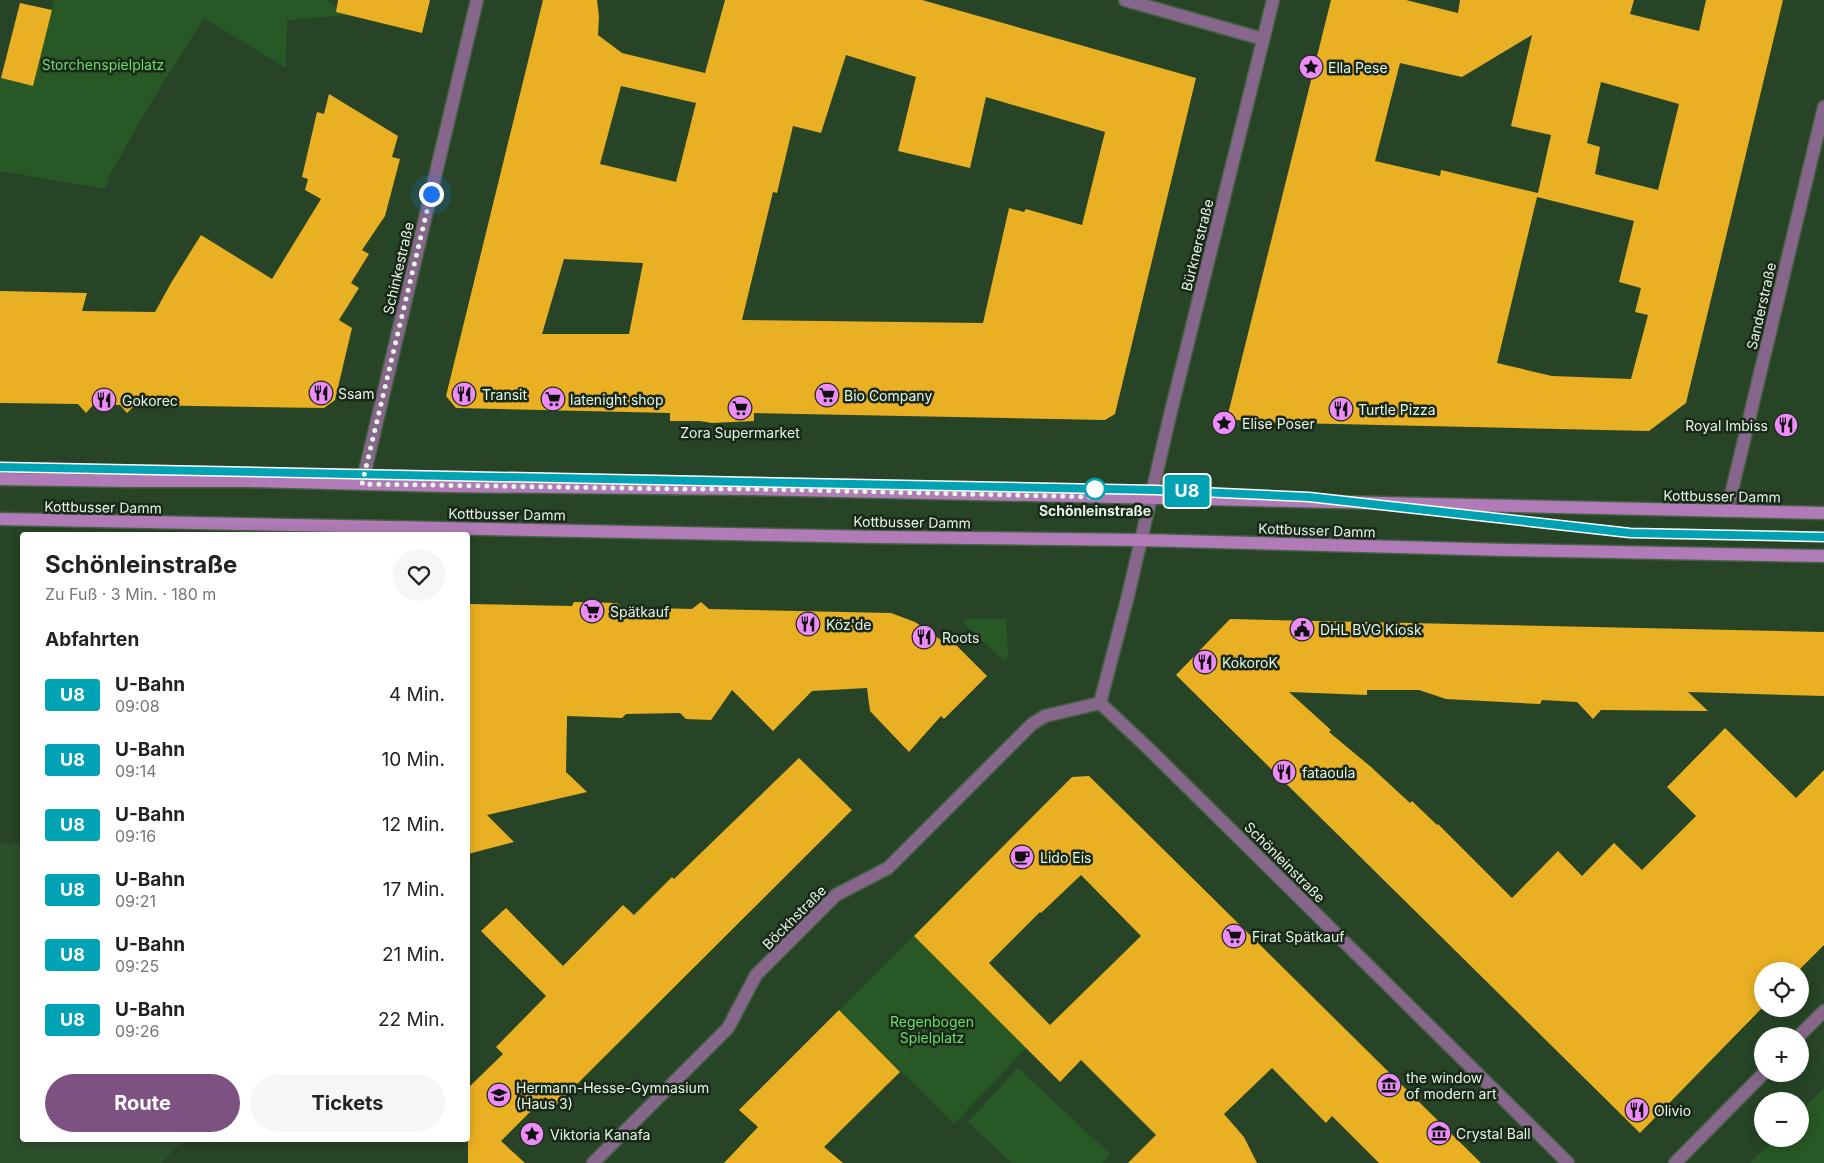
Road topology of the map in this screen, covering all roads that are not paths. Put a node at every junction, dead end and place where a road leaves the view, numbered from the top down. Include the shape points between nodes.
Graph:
1 (477, 0) edge
2 (1125, 0) edge
3 (1273, 0) edge
4 (1263, 39) junction
5 (1824, 107) edge
6 (0, 479) edge
7 (362, 484) junction
8 (1151, 498) junction
9 (1727, 511) junction
10 (1824, 513) edge
11 (0, 519) edge
12 (1142, 540) junction
13 (1824, 556) edge
14 (1100, 703) junction
15 (1824, 1011) edge
16 (1808, 1027) edge
17 (1755, 1082) edge
18 (593, 1163) edge
19 (1568, 1163) edge
20 (1675, 1163) edge

1 - 7 street, Schinkestraße
2 - 4 street
3 - 4 street, Bürknerstraße
4 - 8 street, Bürknerstraße
5 - 9 street, Sanderstraße
6 - 7 main road, Kottbusser Damm
7 - 8 main road, Kottbusser Damm
8 - 9 main road, Kottbusser Damm
8 - 12 street, Bürknerstraße
9 - 10 main road, Kottbusser Damm
11 - 12 main road, Kottbusser Damm
12 - 13 main road, Kottbusser Damm
12 - 14 street
14 - 18 street, Böckhstraße via 1045,716 1032,724 888,868 836,895 756,975 728,1028
14 - 19 street, Schönleinstraße
15 - 16 street
17 - 20 street

